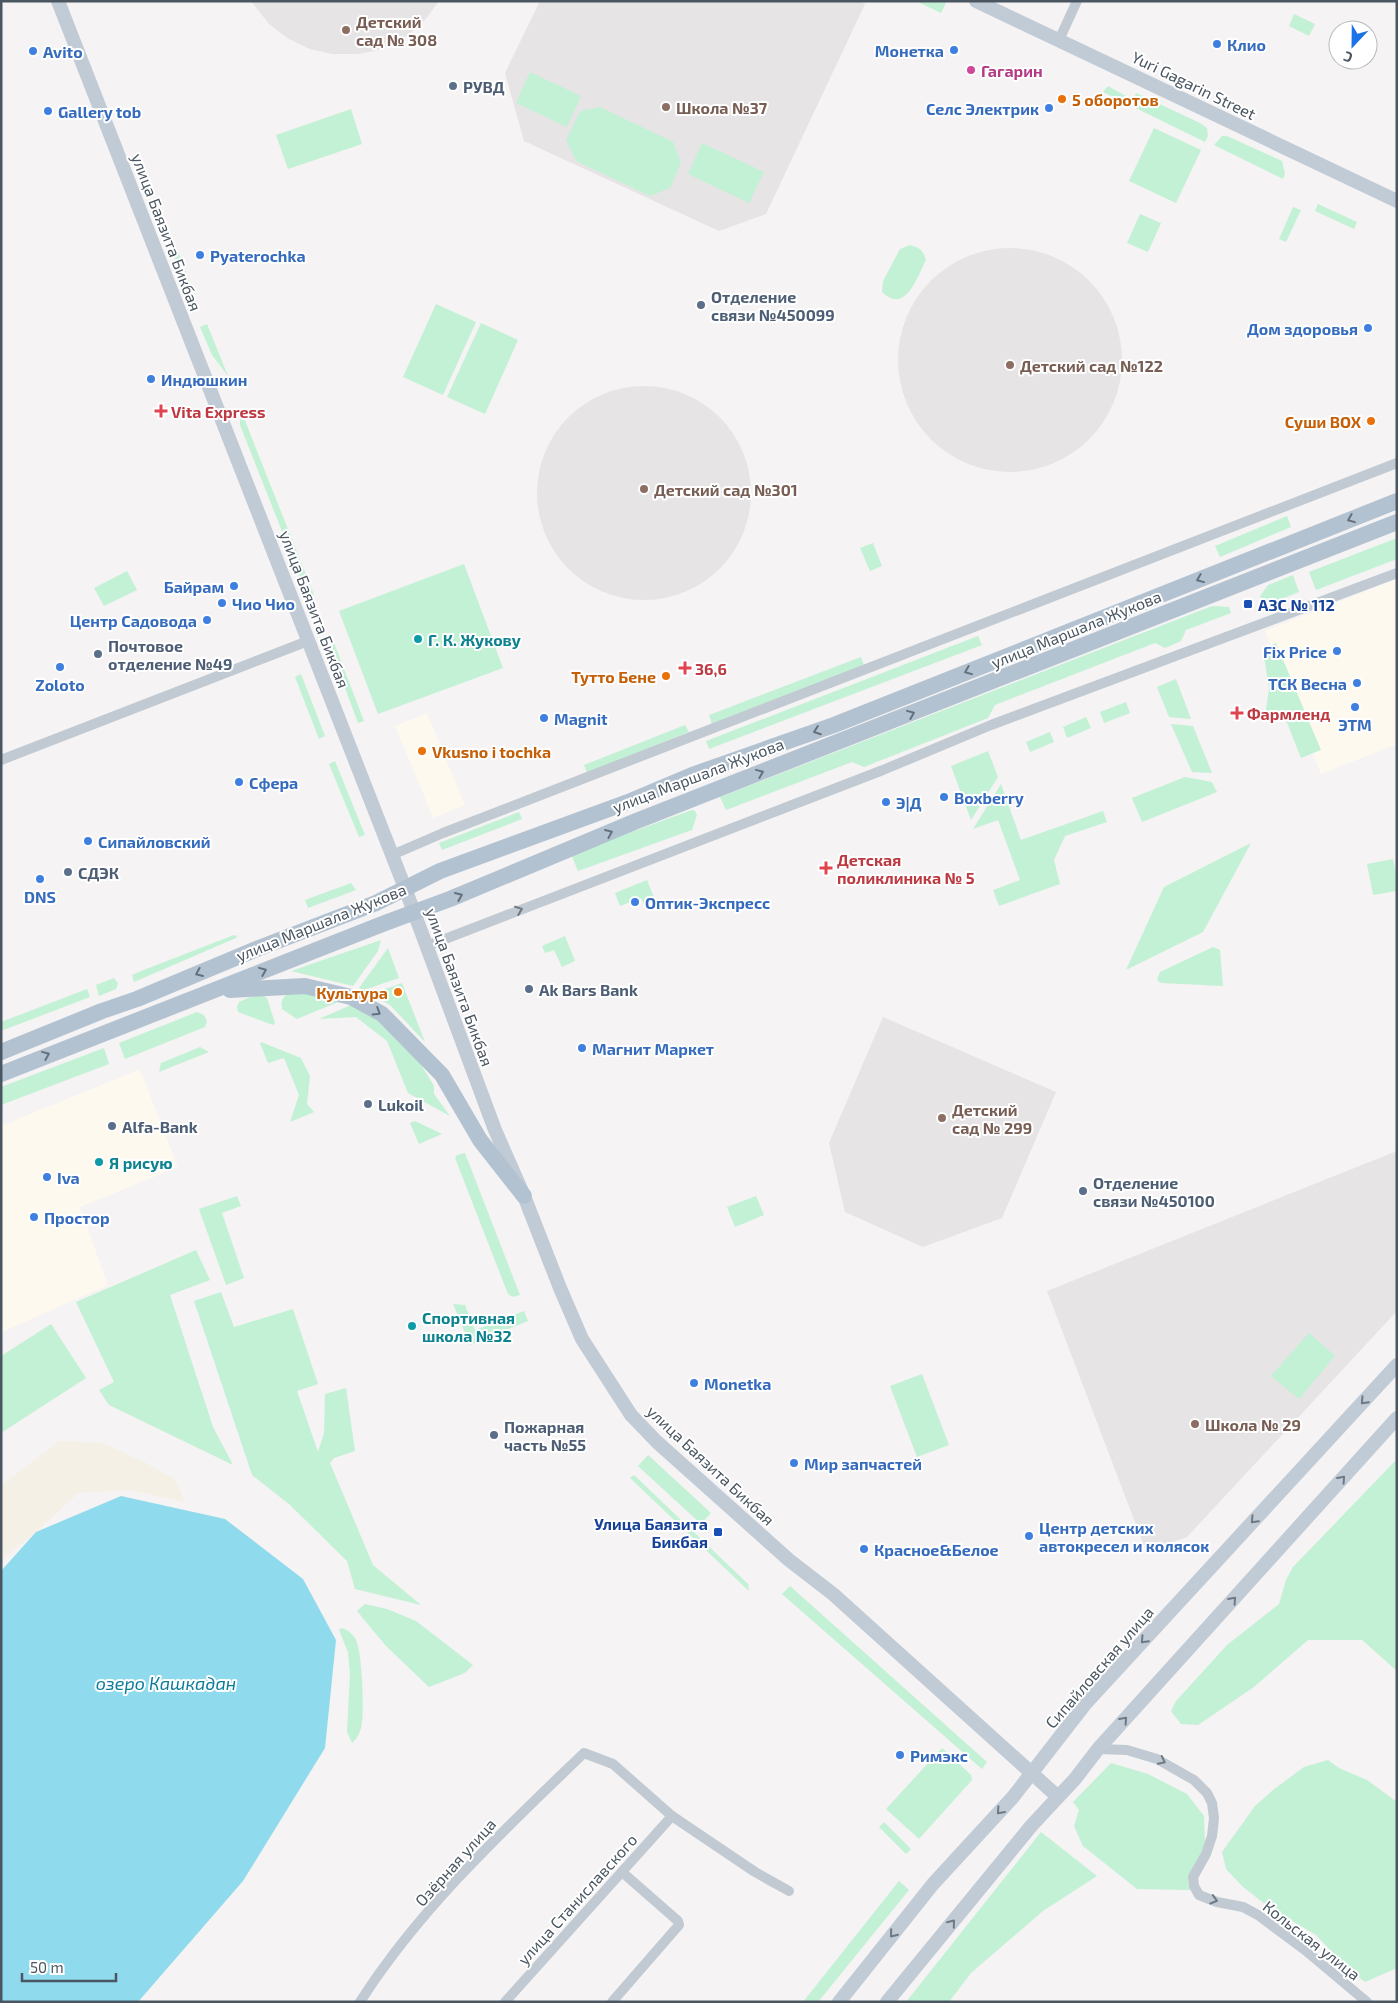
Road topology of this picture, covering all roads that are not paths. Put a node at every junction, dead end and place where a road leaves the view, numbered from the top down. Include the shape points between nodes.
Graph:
1 (58, 1) edge
2 (976, 1) edge
3 (1077, 1) edge
4 (1059, 40) junction
5 (1397, 201) edge
6 (1397, 463) edge
7 (1397, 501) edge
8 (1397, 522) edge
9 (1397, 573) edge
10 (308, 641) junction
11 (1, 760) edge
12 (392, 855) junction
13 (405, 888) junction
14 (414, 912) junction
15 (427, 946) junction
16 (211, 992) junction
17 (1, 1052) edge
18 (1, 1074) edge
19 (524, 1196) junction
20 (1397, 1365) edge
21 (1397, 1418) edge
22 (1098, 1749) junction
23 (1030, 1773) junction
24 (1057, 1796) junction
25 (672, 1816) junction
26 (622, 1872) junction
27 (789, 1892) dead end
28 (360, 2002) edge
29 (505, 2002) edge
30 (612, 2002) edge
31 (839, 2002) edge
32 (888, 2002) edge
33 (1367, 2002) edge

1 - 10 main road, улица Баязита Бикбая
2 - 4 main road, Yuri Gagarin Street
3 - 4 street
4 - 5 main road, Yuri Gagarin Street
6 - 12 street
7 -> 13 main road, улица Маршала Жукова via 834,725 692,775 440,871
14 -> 8 main road, улица Маршала Жукова via 634,822
15 -> 9 street via 991,725
10 - 11 street
10 - 12 main road, улица Баязита Бикбая
12 - 13 main road, улица Баязита Бикбая
13 - 14 main road, улица Баязита Бикбая
13 -> 17 main road, улица Маршала Жукова via 376,903
14 - 15 main road, улица Баязита Бикбая
16 -> 14 main road, улица Маршала Жукова
15 - 19 main road, улица Баязита Бикбая via 495,1130
18 -> 16 main road, улица Маршала Жукова
16 -> 19 main road via 305,986 351,997 382,1014 442,1075 480,1140
19 - 23 main road, улица Баязита Бикбая via 582,1339 631,1414 657,1442 789,1560 833,1594
20 -> 23 main road, Сипайловская улица via 1086,1703
22 -> 21 main road
22 - 24 main road
22 -> 33 street, Кольская улица via 1128,1750 1157,1758 1200,1786 1212,1803 1214,1818 1206,1854 1193,1876 1199,1895 1243,1907 1258,1916
23 - 24 main road, улица Баязита Бикбая
23 -> 31 main road, Сипайловская улица via 1013,1797 933,1884
32 -> 24 main road
25 - 26 street, улица Станиславского
25 - 27 street
25 - 28 street, Озёрная улица via 613,1764 584,1753 462,1874 381,1970
26 - 29 street, улица Станиславского
26 - 30 street via 680,1925

